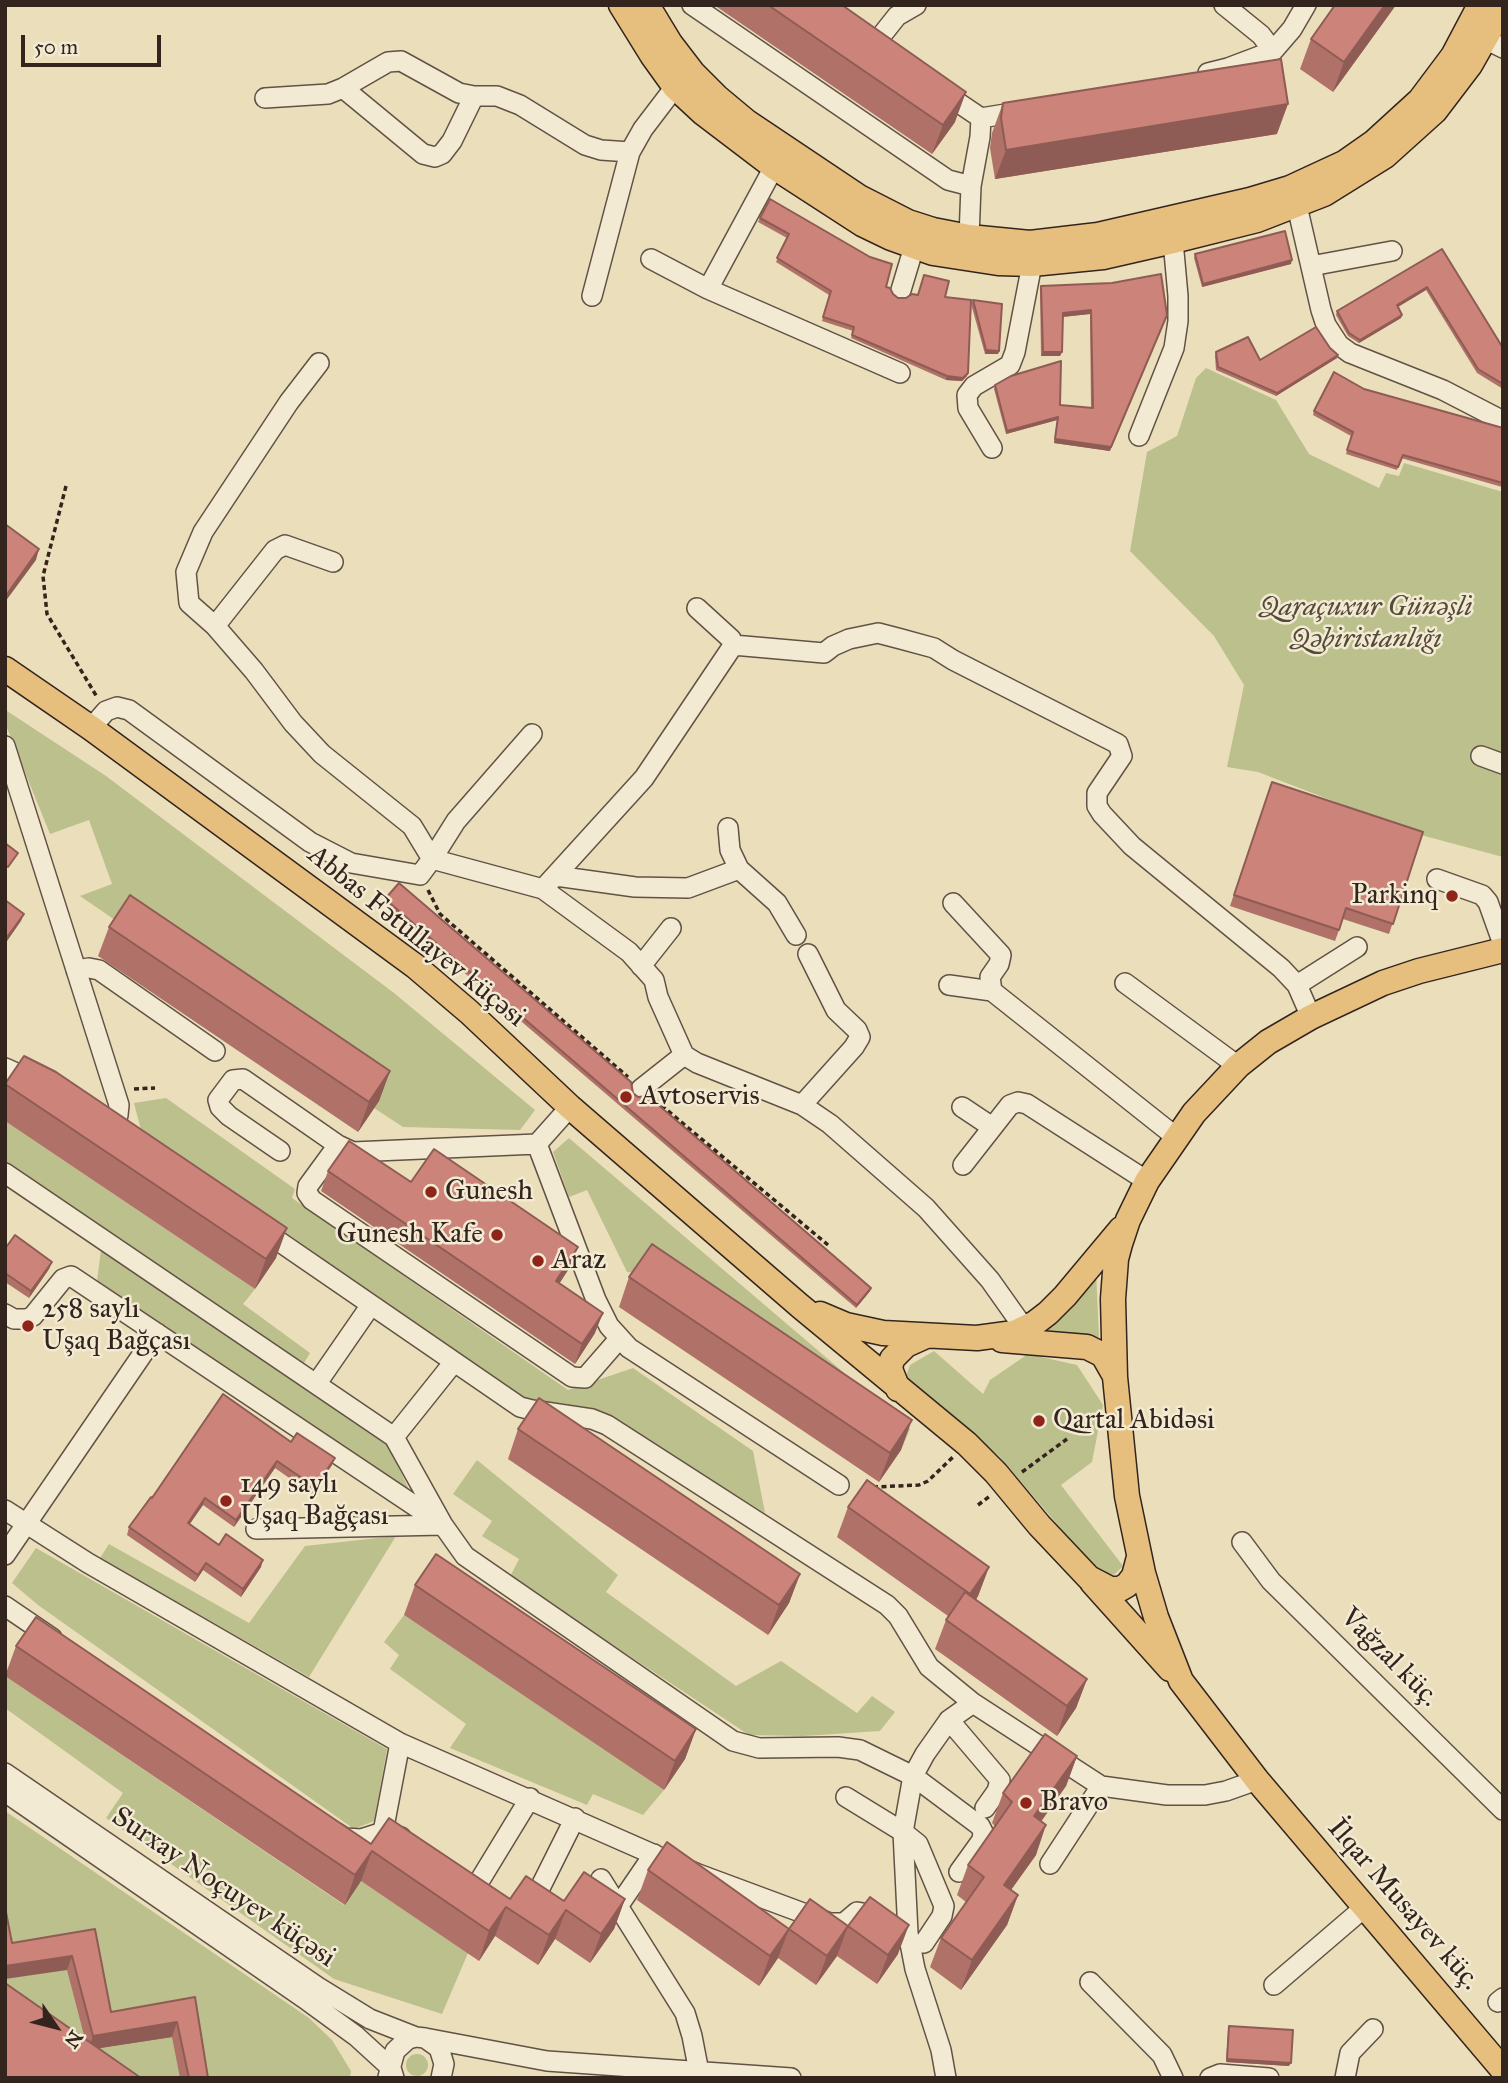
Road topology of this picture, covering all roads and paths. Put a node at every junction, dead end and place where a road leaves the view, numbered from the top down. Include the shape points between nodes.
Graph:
1 (621, 5) edge
2 (647, 5) edge
3 (692, 5) edge
4 (916, 5) edge
5 (1224, 5) edge
6 (1306, 5) edge
7 (1480, 5) edge
8 (1503, 7) edge
9 (854, 32) edge
10 (1495, 44) edge
11 (1273, 51) junction
12 (1189, 77) edge
13 (930, 84) edge
14 (675, 87) junction
15 (343, 88) junction
16 (474, 96) junction
17 (265, 98) dead end
18 (1048, 107) edge
19 (981, 118) junction
20 (630, 152) junction
21 (774, 167) junction
22 (971, 186) junction
23 (1297, 206) junction
24 (969, 237) junction
25 (1140, 237) junction
26 (1173, 241) junction
27 (914, 247) junction
28 (1392, 251) dead end
29 (651, 260) dead end
30 (1032, 264) junction
31 (1311, 266) junction
32 (708, 289) junction
33 (901, 290) dead end
34 (592, 296) dead end
35 (319, 363) dead end
36 (900, 373) dead end
37 (1503, 421) edge
38 (1139, 436) dead end
39 (992, 448) dead end
40 (66, 486) dead end
41 (332, 562) dead end
42 (697, 608) dead end
43 (215, 626) junction
44 (733, 645) junction
45 (6, 670) edge
46 (98, 719) junction
47 (532, 734) dead end
48 (5, 746) edge
49 (1480, 756) dead end
50 (1503, 764) edge
51 (22, 798) junction
52 (5, 810) edge
53 (728, 828) dead end
54 (432, 859) junction
55 (739, 869) junction
56 (420, 875) junction
57 (1437, 879) dead end
58 (550, 882) junction
59 (953, 903) dead end
60 (671, 928) dead end
61 (796, 935) dead end
62 (1503, 944) edge
63 (1357, 947) dead end
64 (1503, 950) edge
65 (808, 954) dead end
66 (641, 966) junction
67 (76, 970) junction
68 (1125, 983) dead end
69 (949, 985) dead end
70 (1297, 985) junction
71 (992, 991) junction
72 (1311, 1017) junction
73 (215, 1051) dead end
74 (684, 1055) junction
75 (1238, 1066) junction
76 (5, 1068) edge
77 (642, 1089) junction
78 (56, 1093) edge
79 (802, 1105) junction
80 (570, 1107) junction
81 (962, 1107) dead end
82 (96, 1116) edge
83 (992, 1127) junction
84 (114, 1128) junction
85 (1176, 1137) junction
86 (137, 1143) edge
87 (537, 1144) junction
88 (338, 1145) junction
89 (280, 1151) dead end
90 (963, 1165) dead end
91 (5, 1173) edge
92 (1147, 1181) junction
93 (248, 1220) edge
94 (1128, 1220) junction
95 (828, 1245) dead end
96 (371, 1305) junction
97 (800, 1306) junction
98 (5, 1314) edge
99 (1024, 1328) junction
100 (157, 1333) junction
101 (927, 1336) junction
102 (977, 1338) junction
103 (619, 1339) junction
104 (454, 1362) junction
105 (1115, 1377) junction
106 (317, 1383) junction
107 (898, 1389) junction
108 (394, 1437) junction
109 (967, 1444) junction
110 (839, 1485) dead end
111 (872, 1487) edge
112 (5, 1510) edge
113 (26, 1525) junction
114 (443, 1525) junction
115 (256, 1529) dead end
116 (1242, 1542) dead end
117 (5, 1555) edge
118 (1139, 1557) junction
119 (1089, 1578) junction
120 (5, 1606) edge
121 (72, 1652) edge
122 (1181, 1681) junction
123 (973, 1703) junction
124 (949, 1720) junction
125 (400, 1743) junction
126 (5, 1773) edge
127 (913, 1776) junction
128 (1257, 1780) junction
129 (1101, 1786) junction
130 (5, 1792) edge
131 (846, 1797) dead end
132 (530, 1798) junction
133 (985, 1808) dead end
134 (1503, 1810) edge
135 (575, 1818) junction
136 (316, 1820) edge
137 (383, 1832) junction
138 (904, 1832) junction
139 (420, 1849) edge
140 (654, 1854) junction
141 (1051, 1864) dead end
142 (959, 1872) dead end
143 (601, 1879) dead end
144 (494, 1896) edge
145 (536, 1896) edge
146 (1366, 1907) junction
147 (617, 1908) junction
148 (916, 1938) junction
149 (1090, 1982) dead end
150 (1274, 1985) dead end
151 (1373, 2029) dead end
152 (421, 2038) junction
153 (1503, 2070) edge
154 (699, 2072) junction
155 (391, 2075) edge
156 (441, 2078) edge
157 (791, 2078) edge
158 (946, 2078) edge
159 (1173, 2078) edge
160 (1210, 2078) edge
161 (1269, 2078) edge
162 (1345, 2078) edge

1 - 14 main road
2 - 24 main road via 692,73 747,122 879,208 922,227
3 - 22 street via 948,180
4 - 9 street via 897,16 879,49
5 - 11 street
6 - 11 street
7 - 25 main road via 1453,56 1420,100 1344,163 1290,188
8 - 10 main road
10 - 23 main road via 1412,134 1354,177
11 - 12 street
13 - 19 street
14 - 20 street
14 - 21 main road
15 - 16 street via 388,62 401,61 459,93
15 - 16 street via 423,154 435,157 452,141
15 - 17 street
16 - 20 street via 497,96 520,105 593,148
18 - 19 street
19 - 22 street
20 - 34 street
21 - 27 main road via 862,224
21 - 32 street
22 - 24 street
23 - 26 main road
23 - 31 street
24 - 25 main road via 1040,242 1098,235
25 - 26 main road
25 - 30 main road via 1103,257
26 - 38 street via 1178,321 1174,348
27 - 30 main road via 964,259
27 - 33 street
28 - 31 street
29 - 32 street
30 - 39 street via 1010,365 967,395 968,408
31 - 37 street via 1323,318 1339,345
32 - 36 street
35 - 43 street via 203,532 186,572 189,603
40 - 46 path via 43,576 47,614
41 - 43 street via 285,545 275,550
42 - 44 street
43 - 54 street via 293,723 322,754 412,826
44 - 58 street via 644,778
44 - 70 street via 824,653 849,639 878,633 933,648 1104,735 1118,744 1122,756 1097,793 1102,814 1132,846
45 - 46 main road, Abbas Fətullayev küçəsi
46 - 56 street via 117,707 129,710 310,842 351,863
46 - 80 main road, Abbas Fətullayev küçəsi via 415,967
47 - 54 street via 456,821
48 - 51 street
49 - 50 street
51 - 52 street
51 - 67 street
53 - 55 street via 730,850
54 - 56 street
54 - 58 street
55 - 58 street via 688,888
55 - 61 street via 777,903
56 - 77 path via 440,914
57 - 62 street via 1482,895
58 - 66 street
59 - 71 street via 1001,956 990,977
60 - 66 street
63 - 70 street
64 - 72 main road via 1383,983
65 - 79 street via 836,1010 860,1037
66 - 74 street via 654,980
67 - 73 street via 99,970
67 - 84 street via 119,1105
68 - 75 street
69 - 71 street
70 - 72 street
71 - 85 street
72 - 75 main road
74 - 77 street
74 - 79 street
75 - 85 main road
76 - 78 street
77 - 95 path
79 - 99 street via 926,1208 990,1280
80 - 87 street
80 - 97 main road, Abbas Fətullayev küçəsi
81 - 83 street
82 - 84 street
83 - 90 street
83 - 92 street via 1010,1105 1027,1104
84 - 86 street
85 - 92 main road
87 - 88 street via 365,1153
87 - 103 street via 596,1300
88 - 89 street via 243,1079 233,1080 218,1100 220,1107
88 - 103 street via 308,1186 312,1200 572,1377 585,1378
91 - 106 street
92 - 94 main road
93 - 96 street
94 - 99 main road via 1065,1296
94 - 105 main road via 1113,1282
96 - 104 street
96 - 106 street
97 - 101 main road via 846,1325
97 - 107 main road, Abbas Fətullayev küçəsi
98 - 100 street via 14,1320 33,1316 71,1276
99 - 102 main road
100 - 113 street
100 - 114 street
101 - 102 main road
101 - 107 main road via 906,1345 892,1359 890,1369
102 - 105 main road via 1087,1347 1103,1355
103 - 110 street
104 - 108 street
104 - 123 street via 520,1406 607,1425 887,1605 929,1667
105 - 118 main road
106 - 108 street
107 - 109 main road, Abbas Fətullayev küçəsi
108 - 114 street
109 - 111 path via 928,1481
109 - 119 main road, Abbas Fətullayev küçəsi
112 - 113 street
113 - 117 street
113 - 125 street
114 - 115 street
114 - 127 street via 465,1556 733,1741 759,1748 838,1746 860,1750
116 - 134 street, Vağzal küç. via 1272,1581
118 - 119 main road via 1134,1576 1120,1589 1110,1590
118 - 122 main road
119 - 122 main road, Abbas Fətullayev küçəsi
120 - 121 street
122 - 128 main road, İlqar Musayev küç.
123 - 124 street
123 - 129 street
124 - 127 street
124 - 133 street via 1000,1780
125 - 132 street
125 - 137 street
126 - 152 street, Surxay Noçuyev küçəsi via 317,1987 370,2019
127 - 138 street
127 - 142 street via 983,1832
128 - 129 street via 1206,1795
128 - 146 main road, İlqar Musayev küç.
129 - 141 street
130 - 155 street, Surxay Noçuyev küçəsi via 356,2036
131 - 138 street
132 - 135 street
132 - 144 street via 471,1881
135 - 140 street
135 - 145 street
136 - 137 street via 345,1838
137 - 139 street via 398,1834
138 - 148 street
138 - 148 street via 918,1844 944,1906 942,1916
140 - 147 street
140 - 148 street via 830,1923 844,1923 857,1912 863,1913
143 - 147 street
146 - 150 street
146 - 153 main road, İlqar Musayev küç.
147 - 154 street via 685,2013
148 - 158 street via 915,1969
149 - 159 street via 1162,2055
151 - 162 street via 1353,2047
152 - 154 street, Surxay Noçuyev küçəsi via 547,2061
152 - 155 street via 408,2039 395,2051
152 - 156 street via 443,2055
154 - 157 street, Surxay Noçuyev küçəsi
160 - 161 street via 1220,2074

